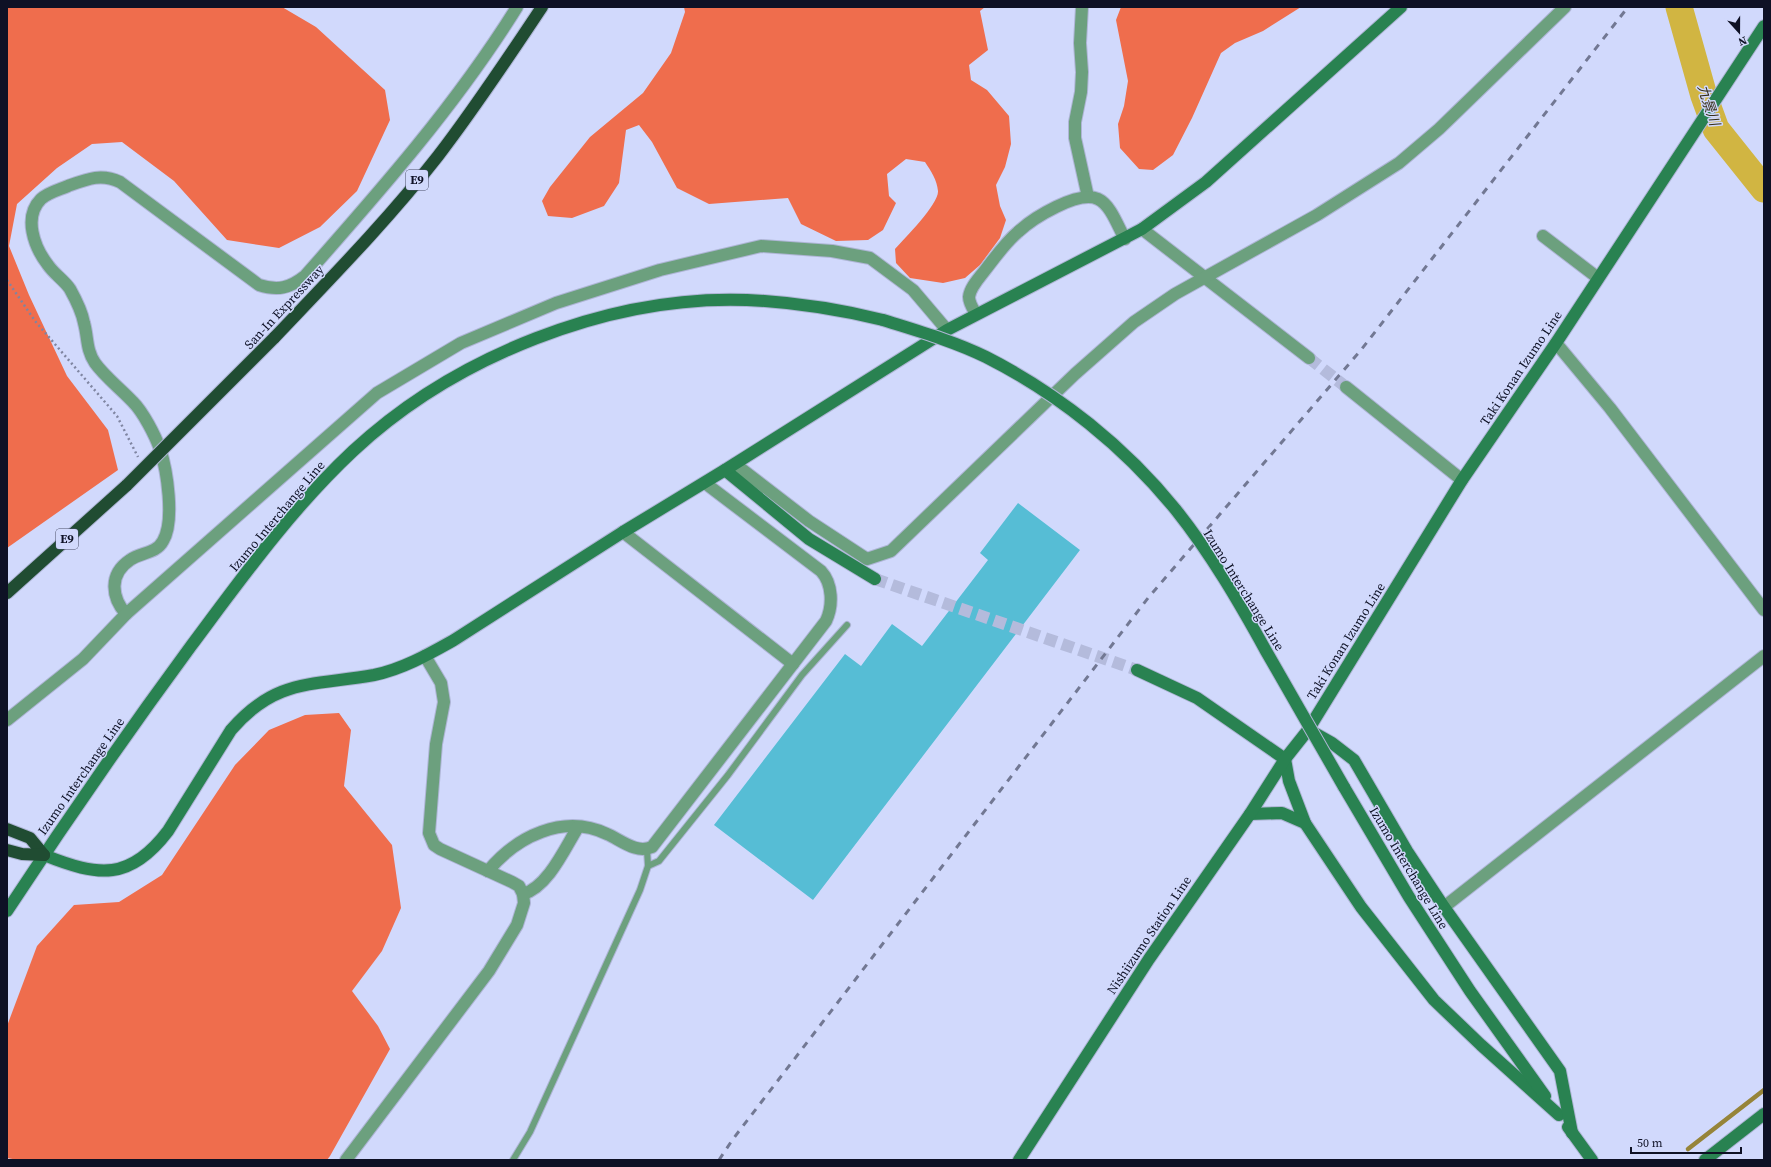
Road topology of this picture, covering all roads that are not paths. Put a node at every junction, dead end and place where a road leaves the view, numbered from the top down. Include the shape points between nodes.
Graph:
1 (517, 7) edge
2 (542, 7) edge
3 (1082, 7) edge
4 (1401, 7) edge
5 (1565, 7) edge
6 (1764, 26) edge
7 (1088, 197) junction
8 (1142, 229) junction
9 (1543, 236) dead end
10 (1125, 239) junction
11 (1204, 278) junction
12 (1598, 278) junction
13 (976, 314) junction
14 (947, 330) junction
15 (1556, 343) junction
16 (1308, 358) tunnel mouth
17 (1346, 387) tunnel mouth
18 (730, 467) junction
19 (1462, 480) junction
20 (705, 483) junction
21 (623, 532) junction
22 (875, 579) tunnel mouth
23 (7, 593) edge
24 (1764, 610) edge
25 (126, 614) junction
26 (847, 625) dead end
27 (425, 656) junction
28 (1764, 656) edge
29 (793, 664) junction
30 (1137, 670) tunnel mouth
31 (7, 720) edge
32 (1308, 730) junction
33 (1285, 759) junction
34 (1250, 814) junction
35 (1305, 823) junction
36 (578, 827) junction
37 (7, 829) edge
38 (7, 850) edge
39 (647, 850) junction
40 (44, 855) junction
41 (648, 866) junction
42 (488, 871) junction
43 (523, 894) junction
44 (1444, 906) junction
45 (7, 911) edge
46 (1764, 1114) edge
47 (1559, 1115) junction
48 (1572, 1133) junction
49 (346, 1160) edge
50 (513, 1160) edge
51 (1019, 1160) edge
52 (1592, 1160) edge
53 (1705, 1160) edge

1 - 25 street via 414,151 304,276 287,287 278,289 259,285 112,178 94,177 51,193 35,206 31,228 42,256 70,290 84,322 86,342 95,362 135,404 158,444 165,468 169,514 168,530 163,542 156,549 131,559 122,567 115,579 114,591 118,604
2 - 23 highway, San-In Expressway / E9, bridge via 437,156 371,235 274,338 127,484
3 - 7 street via 1081,92 1075,122
4 - 8 main road via 1206,182
5 - 11 street via 1439,129 1399,163 1317,215
6 - 12 main road, Taki Konan Izumo Line
7 - 10 street via 1097,198 1107,206
7 - 13 street via 1047,212 1018,232 1005,245 972,288 969,297
8 - 10 main road
8 - 11 street
9 - 12 street
10 - 13 main road
11 - 16 street
11 - 18 street via 1134,322 1075,374 891,551 867,559
12 - 15 main road, Taki Konan Izumo Line
13 - 14 main road
14 - 18 main road
14 - 25 street via 913,290 870,258 824,250 761,246 660,270 556,303 461,343 377,393
15 - 19 main road, Taki Konan Izumo Line
15 - 24 street via 1610,408
17 - 19 street
18 - 20 main road
18 - 22 main road via 809,539
19 - 32 main road, Taki Konan Izumo Line
20 - 21 main road
20 - 29 street via 826,576 830,587 829,615
21 - 27 main road
21 - 29 street
25 - 31 street via 84,659
26 - 41 lane via 802,675 728,775 659,861
27 - 40 main road via 391,670 303,685 267,698 255,706 231,730 168,831 156,846 136,863 114,870 90,870 77,868
27 - 42 street via 441,683 443,697 436,744 429,833 431,840 440,849
28 - 44 street
29 - 39 street via 656,844
30 - 33 main road via 1197,698
32 - 33 main road, Nishiizumo Station Line
32 - 44 main road via 1332,743 1354,760 1407,851
33 - 34 main road, Nishiizumo Station Line
33 - 35 main road via 1289,781
34 - 35 main road via 1282,813
34 - 51 main road, Nishiizumo Station Line via 1148,959
35 - 47 main road via 1361,907 1434,1000
36 - 39 street via 606,833 635,848
36 - 42 street via 559,828 529,836 508,850
36 - 43 street via 541,884
37 - 40 highway via 30,838
38 - 40 highway
39 - 41 lane
40 - 45 main road, Izumo Interchange Line
40 - 47 main road, Izumo Interchange Line, bridge via 149,703 231,592 296,510 373,434 439,387 466,370 524,342 601,317 639,309 712,300 816,306 883,320 952,342 992,361 1077,415 1128,458 1175,510 1235,595 1409,897 1466,985
41 - 50 lane via 640,890 534,1125
42 - 43 street via 519,886
43 - 49 street via 524,903 520,918 489,971
44 - 48 main road via 1560,1071
46 - 53 main road
47 - 48 main road, Izumo Interchange Line
48 - 52 main road, Izumo Interchange Line

